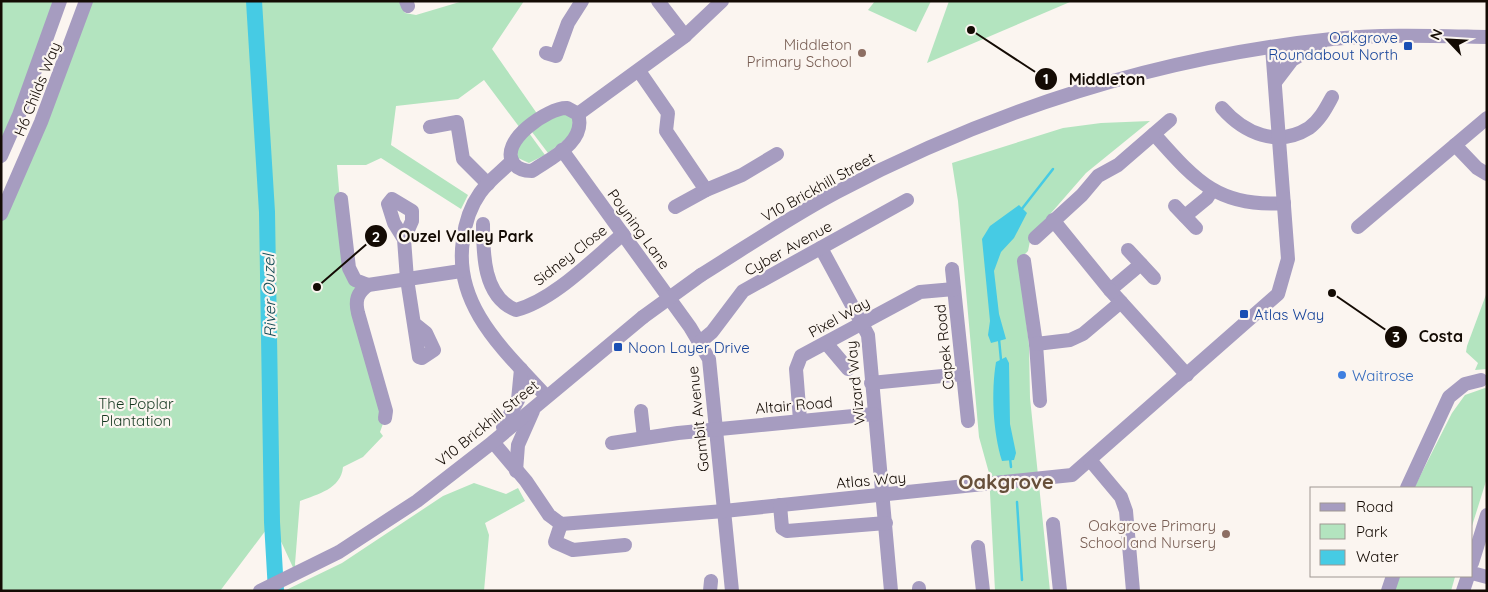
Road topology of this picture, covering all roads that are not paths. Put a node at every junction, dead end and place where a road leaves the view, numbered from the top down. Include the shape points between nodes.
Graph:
1 (60, 1) edge
2 (86, 1) edge
3 (582, 1) edge
4 (658, 1) edge
5 (722, 1) edge
6 (685, 36) junction
7 (1481, 37) edge
8 (1329, 40) junction
9 (1272, 47) junction
10 (556, 57) dead end
11 (639, 71) junction
12 (1276, 81) junction
13 (1332, 97) dead end
14 (1222, 108) dead end
15 (578, 114) junction
16 (1487, 118) edge
17 (1170, 120) dead end
18 (430, 127) dead end
19 (1154, 134) junction
20 (1280, 136) junction
21 (1456, 145) junction
22 (562, 150) junction
23 (778, 154) dead end
24 (1, 156) edge
25 (512, 161) junction
26 (1487, 174) edge
27 (488, 184) junction
28 (706, 190) junction
29 (1212, 190) junction
30 (341, 199) dead end
31 (907, 200) dead end
32 (1284, 203) junction
33 (675, 207) dead end
34 (1, 214) edge
35 (1053, 220) junction
36 (483, 224) dead end
37 (1358, 227) dead end
38 (1196, 228) dead end
39 (623, 234) junction
40 (1035, 238) dead end
41 (404, 239) dead end
42 (821, 248) junction
43 (1128, 250) dead end
44 (1024, 261) dead end
45 (1141, 264) junction
46 (952, 269) dead end
47 (461, 271) junction
48 (1154, 278) dead end
49 (407, 279) junction
50 (368, 285) junction
51 (954, 289) junction
52 (1110, 290) junction
53 (1120, 302) junction
54 (862, 323) junction
55 (416, 325) dead end
56 (690, 327) joint
57 (700, 342) junction
58 (826, 343) junction
59 (1036, 344) junction
60 (521, 369) junction
61 (848, 369) dead end
62 (963, 374) junction
63 (1187, 375) junction
64 (1485, 379) edge
65 (871, 383) junction
66 (546, 396) junction
67 (1040, 401) dead end
68 (535, 406) junction
69 (641, 411) dead end
70 (874, 414) junction
71 (385, 418) dead end
72 (800, 420) junction
73 (968, 422) dead end
74 (716, 429) junction
75 (644, 438) junction
76 (493, 442) junction
77 (612, 443) dead end
78 (1090, 460) junction
79 (516, 470) junction
80 (1407, 487) edge
81 (883, 495) junction
82 (780, 505) junction
83 (724, 511) junction
84 (1485, 520) edge
85 (886, 523) junction
86 (561, 524) junction
87 (1052, 524) dead end
88 (625, 545) dead end
89 (978, 547) dead end
90 (1473, 560) edge
91 (1473, 573) edge
92 (1393, 577) edge
93 (1468, 577) edge
94 (1487, 577) edge
95 (260, 591) edge
96 (732, 591) edge
97 (891, 591) edge
98 (982, 591) edge
99 (1060, 591) edge
100 (1133, 591) edge
101 (1388, 591) edge
102 (1463, 591) edge

1 - 24 street, H6 Childs Way
2 - 34 street, H6 Childs Way via 21,173
3 - 10 street via 568,23
4 - 6 street
5 - 6 street
6 - 11 street
7 - 8 street, V10 Brickhill Street
8 - 9 street, V10 Brickhill Street
8 - 12 street via 1292,60
9 - 12 street, Atlas Way
9 - 66 street, V10 Brickhill Street, bridge via 1150,70 1086,90 961,133 878,171 798,214 701,274
11 - 15 street
11 - 28 street via 668,113 666,131
12 - 20 street, Atlas Way
13 - 20 street via 1320,118 1309,128
14 - 20 street via 1244,129 1261,136
15 - 22 street via 577,136
15 - 25 street via 567,108 551,111 515,139
16 - 21 street
17 - 19 street
18 - 27 street via 462,121 463,159
19 - 29 street via 1187,171
19 - 35 street via 1118,165 1098,176
20 - 32 street, Atlas Way
21 - 26 street
21 - 37 street
22 - 25 street via 532,171 520,169
22 - 39 street, Poyning Lane
23 - 28 street via 742,175
25 - 27 street
27 - 47 street via 479,194 469,216
28 - 33 street
29 - 32 street via 1245,203
29 - 38 street via 1207,198 1180,211
30 - 50 street via 349,268 355,280
31 - 42 street, Cyber Avenue
32 - 63 street, Atlas Way via 1288,259 1278,294
35 - 40 street
35 - 52 street
36 - 39 street, Sidney Close via 483,258 489,278 498,295 516,310 530,306 551,293
39 - 56 street, Poyning Lane
41 - 49 street
42 - 54 street, Wizard Way
42 - 57 street, Cyber Avenue via 743,291 712,332
43 - 45 street
44 - 59 street
45 - 48 street
45 - 52 street
46 - 51 street, Capek Road
47 - 49 street
47 - 60 street via 477,314
49 - 50 street
49 - 55 street
50 - 71 street via 361,290 356,306 386,411
51 - 54 street, Pixel Way via 920,292
51 - 62 street, Capek Road
52 - 53 street
53 - 59 street via 1083,334 1070,340
53 - 63 street
54 - 58 street, Pixel Way
54 - 65 street, Wizard Way via 868,335
56 - 57 street, Gambit Avenue
57 - 74 street, Gambit Avenue via 709,360
58 - 61 street
58 - 72 street, Pixel Way via 800,356 796,369
59 - 67 street
60 - 66 street
60 - 76 street via 518,400
62 - 65 street
62 - 73 street, Capek Road
63 - 78 street, Atlas Way
64 - 80 street via 1465,384 1449,397
65 - 70 street, Wizard Way
66 - 68 street, V10 Brickhill Street
68 - 76 street, V10 Brickhill Street
68 - 79 street via 518,445
69 - 75 street
70 - 72 street, Altair Road
70 - 81 street, Wizard Way
72 - 74 street, Altair Road
74 - 75 street, Altair Road
74 - 83 street, Gambit Avenue
75 - 77 street, Altair Road
76 - 79 street
76 - 95 street, V10 Brickhill Street via 417,501 339,552
78 - 81 street, Atlas Way via 1072,475
78 - 100 street via 1121,498 1126,511
79 - 86 street via 549,515
81 - 82 street, Atlas Way
81 - 85 street, Wizard Way
82 - 83 street, Atlas Way
82 - 85 street via 782,528 788,532
83 - 86 street, Atlas Way
83 - 96 street, Gambit Avenue
84 - 90 street
85 - 97 street, Wizard Way
86 - 88 street via 555,542 573,550
87 - 99 street
89 - 98 street
91 - 94 street
92 - 101 street
93 - 102 street

